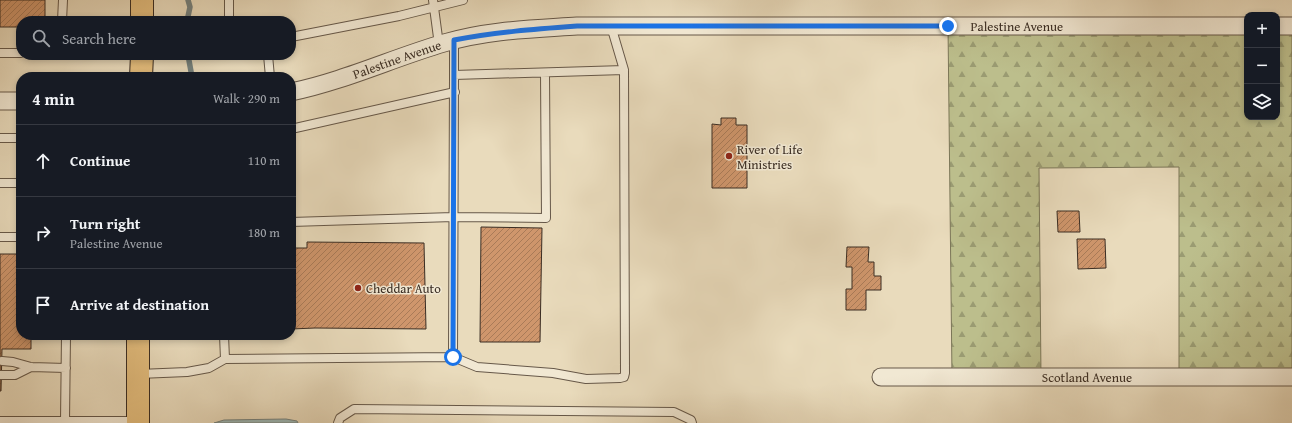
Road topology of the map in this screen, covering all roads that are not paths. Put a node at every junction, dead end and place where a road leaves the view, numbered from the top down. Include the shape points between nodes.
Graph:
1 (63, 0) edge
2 (142, 0) edge
3 (229, 0) edge
4 (463, 0) edge
5 (434, 3) edge
6 (62, 16) edge
7 (142, 16) edge
8 (229, 16) edge
9 (611, 26) junction
10 (1244, 26) edge
11 (1280, 26) edge
12 (1292, 26) edge
13 (296, 36) edge
14 (446, 43) junction
15 (0, 53) edge
16 (16, 53) edge
17 (142, 60) edge
18 (268, 60) edge
19 (624, 70) junction
20 (141, 72) edge
21 (270, 72) edge
22 (545, 72) junction
23 (454, 75) junction
24 (296, 91) edge
25 (454, 92) junction
26 (0, 101) edge
27 (16, 101) edge
28 (296, 128) edge
29 (0, 138) edge
30 (16, 138) edge
31 (0, 183) edge
32 (16, 183) edge
33 (453, 217) junction
34 (296, 222) edge
35 (0, 237) edge
36 (16, 237) edge
37 (66, 340) edge
38 (138, 340) edge
39 (224, 340) edge
40 (453, 357) junction
41 (225, 359) junction
42 (2, 361) dead end
43 (31, 367) junction
44 (66, 368) junction
45 (138, 374) junction
46 (1, 375) dead end
47 (881, 377) dead end
48 (1292, 377) edge
49 (65, 421) junction
50 (0, 422) edge
51 (138, 422) edge
52 (338, 423) edge
53 (692, 423) edge

1 - 6 lane
2 - 7 main road
3 - 8 lane
4 - 5 lane
5 - 13 lane via 400,16
5 - 14 lane
9 - 10 street, Palestine Avenue
9 - 14 street, Palestine Avenue via 531,29 480,35
9 - 19 lane
11 - 12 street
14 - 23 lane
14 - 24 street, Palestine Avenue via 343,78
15 - 16 lane
17 - 20 main road
18 - 21 lane
19 - 22 lane
19 - 40 lane via 624,377 586,379 553,373 477,367
22 - 23 lane
22 - 33 lane via 546,218
23 - 25 lane
25 - 28 lane
25 - 33 lane
26 - 27 street
29 - 30 lane
31 - 32 lane
33 - 34 lane
33 - 40 lane
35 - 36 lane
37 - 44 lane
38 - 45 main road
39 - 41 lane
40 - 41 lane
41 - 45 lane via 208,368 187,372
42 - 43 lane
43 - 44 lane
43 - 46 lane via 15,375
44 - 49 lane
45 - 51 main road
47 - 48 street, Scotland Avenue
49 - 50 lane
49 - 51 lane
52 - 53 lane via 340,418 354,409 674,412 691,420

